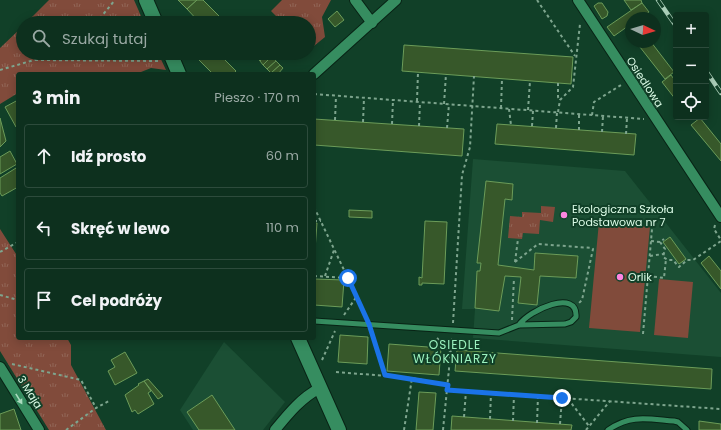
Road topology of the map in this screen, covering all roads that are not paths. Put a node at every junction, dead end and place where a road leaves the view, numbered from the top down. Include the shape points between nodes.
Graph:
1 (146, 0) edge
2 (355, 0) edge
3 (396, 0) edge
4 (578, 0) edge
5 (153, 16) edge
6 (372, 23) junction
7 (170, 60) edge
8 (178, 72) edge
9 (316, 72) edge
10 (721, 217) edge
11 (316, 321) edge
12 (519, 325) junction
13 (299, 340) edge
14 (4, 365) edge
15 (320, 388) junction
16 (39, 430) edge
17 (275, 430) edge
18 (339, 430) edge
19 (608, 430) edge
20 (687, 430) edge

1 - 5 street
2 - 6 street
3 - 6 street
4 - 10 street, Osiedlowa
6 - 9 street
7 - 8 street
11 - 12 lane via 499,333
12 - 12 lane via 565,324 576,317 576,311 574,307 564,303 544,306
13 - 15 street
14 -> 16 street, 3 Maja
15 - 17 street via 293,408
15 - 18 street
19 - 20 lane via 620,422 633,419 678,422

